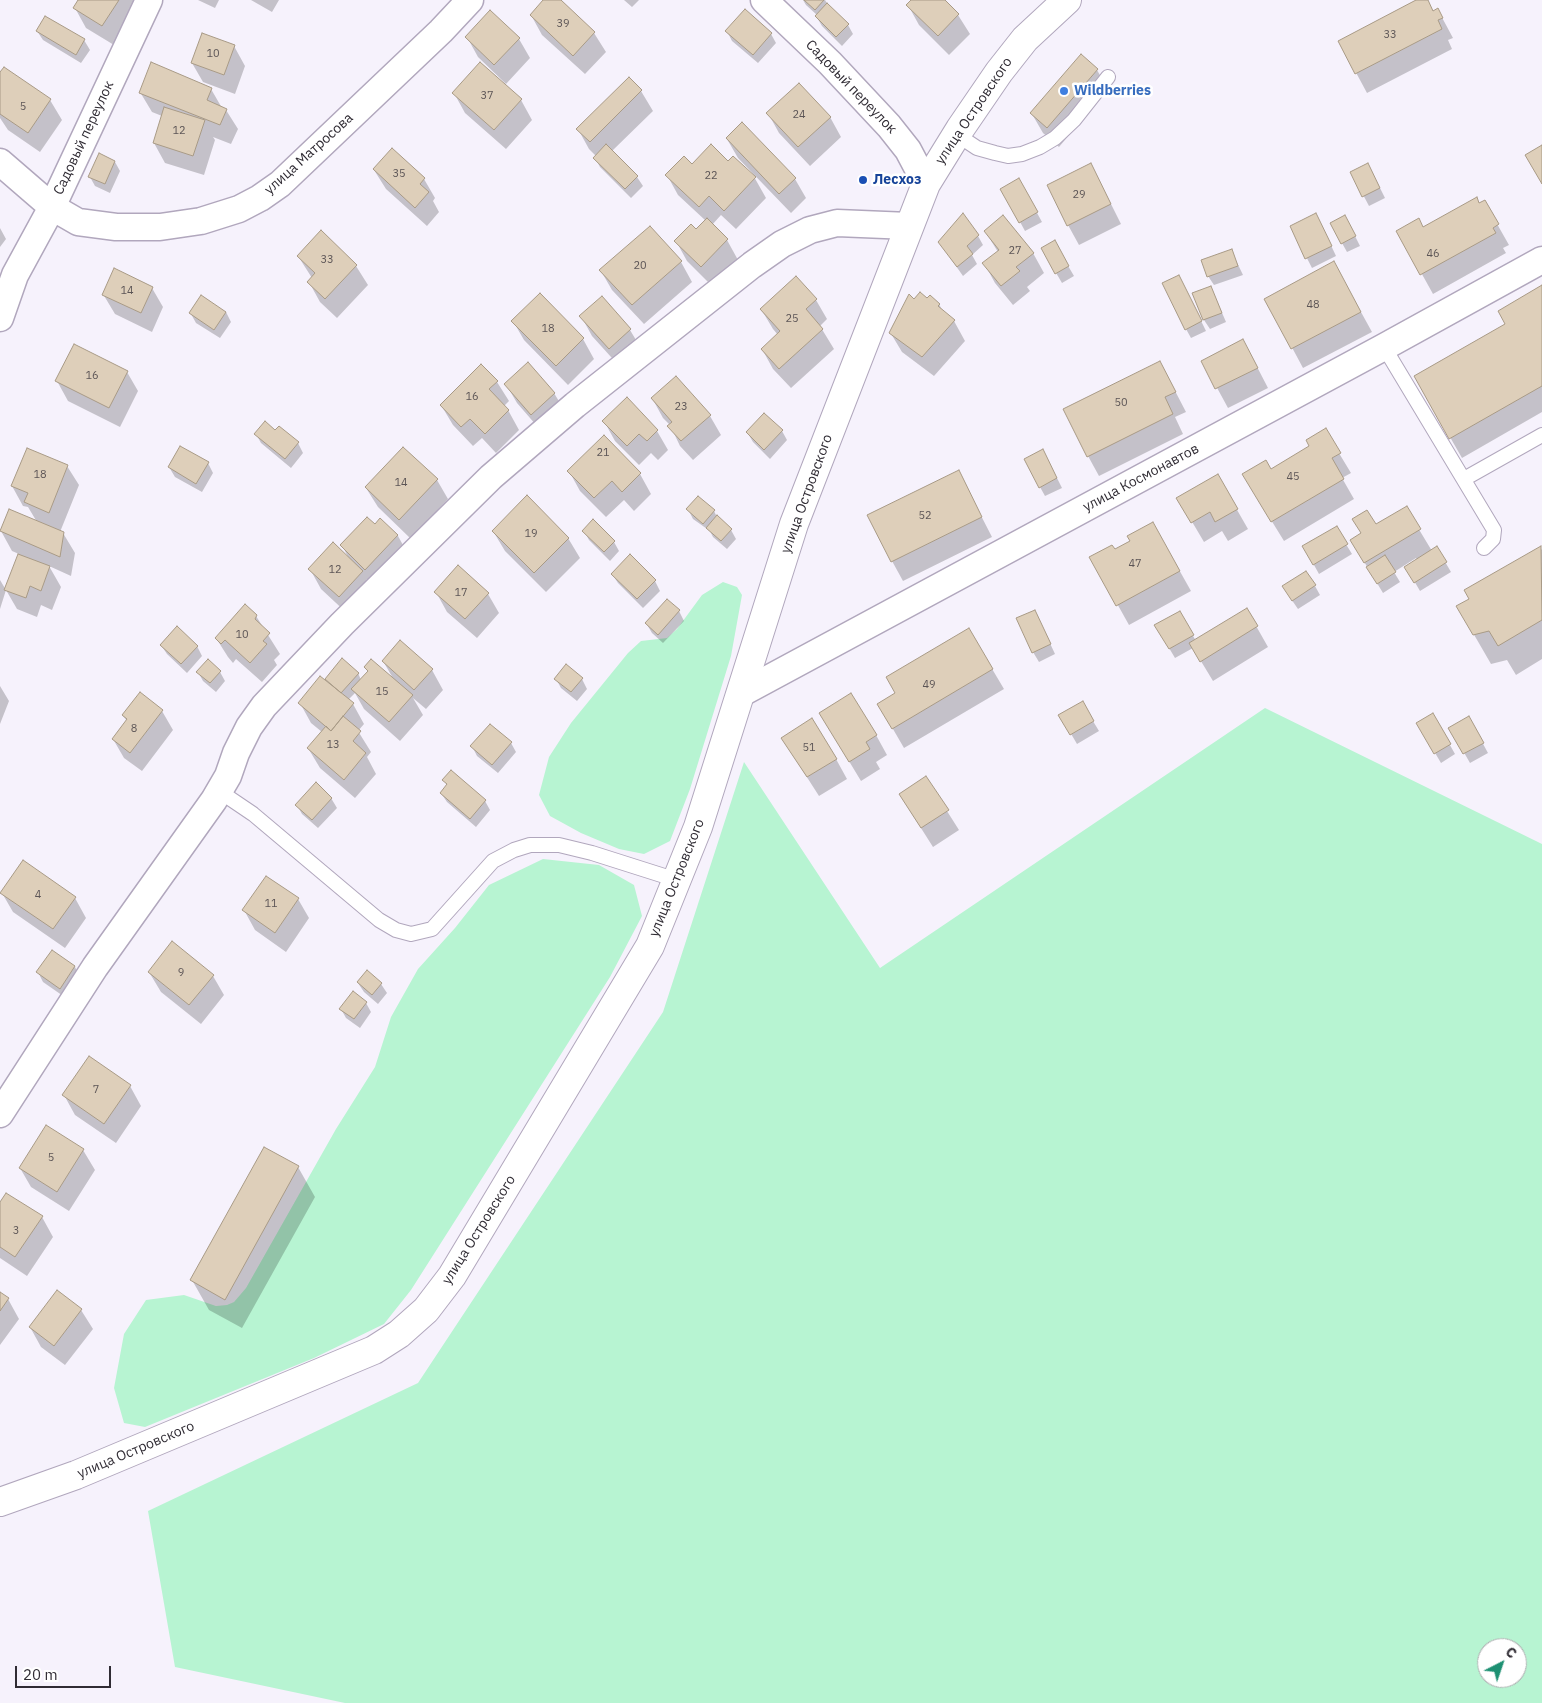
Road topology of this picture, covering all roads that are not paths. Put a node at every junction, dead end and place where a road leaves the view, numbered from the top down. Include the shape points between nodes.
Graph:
1 (149, 0) edge
2 (470, 0) edge
3 (764, 0) edge
4 (1067, 0) edge
5 (1108, 77) dead end
6 (956, 134) junction
7 (0, 162) edge
8 (926, 184) junction
9 (52, 207) junction
10 (909, 226) junction
11 (1542, 260) edge
12 (8, 280) edge
13 (0, 318) edge
14 (1384, 347) junction
15 (1542, 435) edge
16 (1464, 480) junction
17 (1484, 548) dead end
18 (740, 694) junction
19 (219, 791) junction
20 (677, 880) junction
21 (0, 1114) edge
22 (0, 1502) edge

1 - 9 street, Садовый переулок
2 - 9 street, улица Матросова via 280,184 239,209 201,221 160,227 116,227 78,222
3 - 8 street, Садовый переулок via 889,126 908,150
4 - 6 street, улица Островского via 1025,39
5 - 6 lane via 1074,120 1055,138 1022,154 1008,156 977,148
6 - 8 street, улица Островского
7 - 9 street, улица Матросова
8 - 10 street, улица Островского
9 - 12 street, Садовый переулок
10 - 18 street, улица Островского via 794,524
10 - 19 street via 837,223 810,230 782,244 575,405 491,477 264,706 249,727
11 - 14 street, улица Космонавтов
12 - 13 street, Садовый переулок
14 - 16 lane
14 - 18 street, улица Космонавтов
15 - 16 lane
16 - 17 lane via 1494,530 1493,539
18 - 20 street, улица Островского via 698,828
19 - 20 lane via 253,814 379,920 396,930 412,934 432,929 493,861 530,845 559,845
19 - 21 street via 95,967
20 - 22 street, улица Островского via 650,946 452,1276 426,1310 374,1350 76,1475

